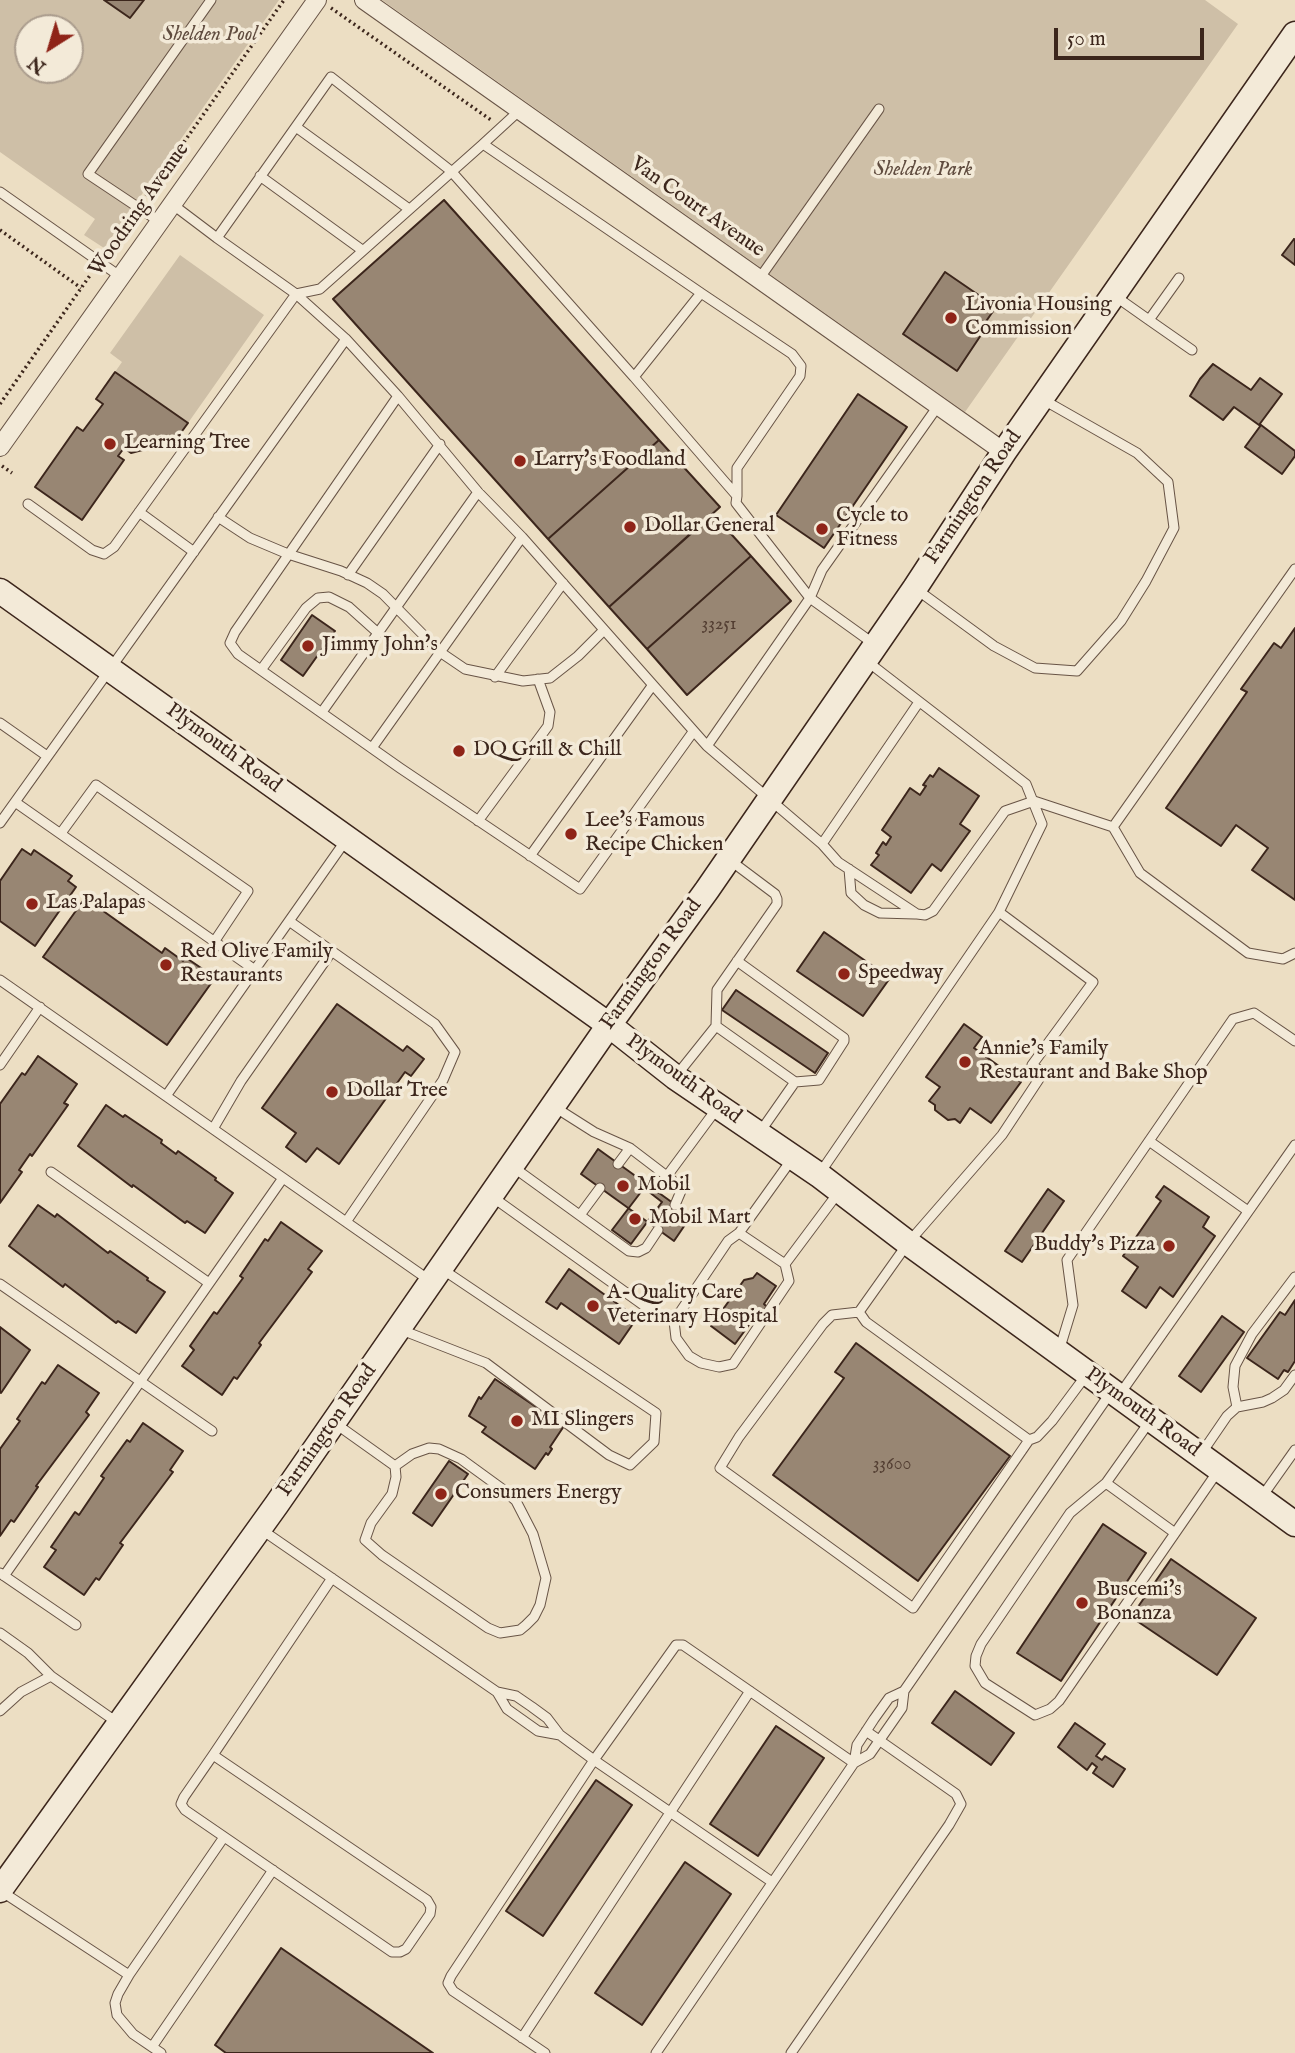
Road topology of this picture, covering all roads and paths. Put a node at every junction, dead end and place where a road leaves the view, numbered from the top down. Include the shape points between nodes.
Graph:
1 (211, 0) edge
2 (364, 0) edge
3 (324, 4) edge
4 (1295, 34) edge
5 (879, 109) dead end
6 (520, 110) junction
7 (296, 127) junction
8 (501, 127) junction
9 (483, 144) junction
10 (451, 171) junction
11 (260, 176) junction
12 (0, 192) edge
13 (172, 204) junction
14 (408, 209) junction
15 (160, 222) junction
16 (0, 230) edge
17 (217, 238) junction
18 (362, 250) junction
19 (121, 277) junction
20 (1179, 278) dead end
21 (759, 279) junction
22 (81, 288) dead end
23 (701, 293) junction
24 (296, 294) junction
25 (1113, 295) junction
26 (1149, 320) junction
27 (346, 339) junction
28 (1192, 350) dead end
29 (634, 377) junction
30 (398, 396) junction
31 (1042, 399) junction
32 (938, 406) junction
33 (440, 444) junction
34 (0, 447) edge
35 (1004, 452) junction
36 (0, 465) edge
37 (12, 473) dead end
38 (478, 492) junction
39 (737, 495) junction
40 (28, 504) dead end
41 (139, 512) junction
42 (218, 517) junction
43 (522, 537) junction
44 (194, 552) junction
45 (288, 554) junction
46 (1295, 569) edge
47 (348, 575) junction
48 (563, 583) junction
49 (915, 588) junction
50 (0, 591) edge
51 (810, 598) junction
52 (396, 607) junction
53 (603, 631) junction
54 (378, 633) junction
55 (440, 652) junction
56 (870, 653) junction
57 (110, 668) junction
58 (261, 670) junction
59 (495, 677) junction
60 (538, 679) junction
61 (652, 686) junction
62 (919, 702) junction
63 (322, 712) junction
64 (0, 723) edge
65 (693, 732) junction
66 (707, 746) junction
67 (372, 748) junction
68 (47, 756) junction
69 (768, 800) junction
70 (1034, 801) junction
71 (15, 802) junction
72 (478, 821) junction
73 (0, 823) edge
74 (1113, 827) junction
75 (61, 834) junction
76 (348, 838) junction
77 (822, 844) junction
78 (530, 856) junction
79 (728, 859) junction
80 (849, 869) junction
81 (999, 912) junction
82 (916, 914) junction
83 (289, 921) junction
84 (214, 942) junction
85 (332, 951) junction
86 (1295, 953) edge
87 (737, 961) junction
88 (254, 970) junction
89 (0, 980) edge
90 (40, 1007) junction
91 (609, 1025) junction
92 (716, 1026) junction
93 (1295, 1041) edge
94 (0, 1065) edge
95 (675, 1077) junction
96 (795, 1082) junction
97 (166, 1096) junction
98 (553, 1106) junction
99 (718, 1106) junction
100 (213, 1129) junction
101 (759, 1134) junction
102 (1149, 1141) junction
103 (1295, 1144) edge
104 (630, 1148) junction
105 (793, 1157) junction
106 (618, 1164) dead end
107 (511, 1166) junction
108 (51, 1172) dead end
109 (819, 1175) junction
110 (667, 1176) junction
111 (283, 1178) junction
112 (600, 1188) dead end
113 (839, 1190) junction
114 (491, 1196) junction
115 (676, 1205) dead end
116 (1248, 1211) junction
117 (580, 1215) junction
118 (346, 1222) junction
119 (658, 1230) dead end
120 (739, 1233) junction
121 (908, 1242) junction
122 (785, 1265) junction
123 (436, 1275) junction
124 (1295, 1277) edge
125 (209, 1283) junction
126 (0, 1284) edge
127 (859, 1311) junction
128 (674, 1321) junction
129 (399, 1329) junction
130 (1058, 1352) junction
131 (1088, 1373) junction
132 (1295, 1375) edge
133 (140, 1380) junction
134 (1115, 1393) junction
135 (1237, 1407) junction
136 (1151, 1419) junction
137 (334, 1423) junction
138 (212, 1431) dead end
139 (1029, 1440) junction
140 (1295, 1450) edge
141 (1210, 1462) junction
142 (395, 1466) junction
143 (1106, 1483) junction
144 (1261, 1499) junction
145 (1295, 1524) edge
146 (260, 1527) junction
147 (1175, 1533) junction
148 (2, 1575) edge
149 (332, 1578) junction
150 (76, 1625) dead end
151 (0, 1633) edge
152 (51, 1676) junction
153 (750, 1691) junction
154 (904, 1691) junction
155 (497, 1692) junction
156 (0, 1711) edge
157 (120, 1724) junction
158 (866, 1731) junction
159 (560, 1735) junction
160 (880, 1740) junction
161 (213, 1755) junction
162 (594, 1760) junction
163 (854, 1763) junction
164 (669, 1813) junction
165 (224, 1837) junction
166 (273, 1870) junction
167 (772, 1882) junction
168 (0, 1890) edge
169 (129, 1975) junction
170 (522, 2038) junction
171 (157, 2050) edge
172 (545, 2053) edge
173 (656, 2053) edge
174 (791, 2053) edge

1 - 15 lane via 88,174
2 - 6 street, Van Court Avenue
3 - 8 path
3 - 13 street, Woodring Avenue
4 - 25 main road, Farmington Road
5 - 21 lane
6 - 8 lane
6 - 21 street, Van Court Avenue
7 - 10 lane via 331,77
7 - 11 lane
7 - 14 lane
8 - 9 lane
9 - 10 lane
9 - 23 lane
10 - 14 lane
10 - 29 lane
11 - 17 lane
11 - 18 lane
12 - 19 lane
13 - 15 street, Woodring Avenue
13 - 17 lane
14 - 18 lane
15 - 19 street, Woodring Avenue
16 - 22 path
17 - 24 lane
18 - 24 lane via 320,289
19 - 34 street, Woodring Avenue
20 - 26 lane
21 - 32 street, Van Court Avenue
23 - 29 lane
23 - 39 lane via 792,354 801,366 800,376 737,468
24 - 27 lane
24 - 41 lane
25 - 26 lane
25 - 31 main road, Farmington Road
26 - 28 lane
27 - 30 lane
27 - 42 lane
29 - 39 lane
30 - 33 lane
30 - 45 lane
31 - 35 main road, Farmington Road
31 - 49 lane via 1138,453 1168,482 1174,528 1121,621 1077,671 1035,668 994,646
32 - 35 street, Van Court Avenue
32 - 51 lane via 822,570
33 - 38 lane
33 - 47 lane
35 - 49 main road, Farmington Road
36 - 37 path
38 - 43 lane
38 - 52 lane
39 - 51 lane via 736,503
40 - 41 lane via 104,554
41 - 44 lane
42 - 44 lane
42 - 45 lane via 250,538
43 - 48 lane
43 - 55 lane
44 - 57 lane
45 - 47 lane
45 - 58 lane via 230,643
46 - 74 lane
47 - 52 lane via 383,594
48 - 53 lane
48 - 59 lane
49 - 56 main road, Farmington Road
50 - 57 main road, Plymouth Road
51 - 56 lane
51 - 66 lane
52 - 54 lane
52 - 55 lane
53 - 60 lane via 550,677
53 - 61 lane
54 - 58 lane via 349,607 329,597 318,598
54 - 63 lane
55 - 59 lane via 466,669
55 - 67 lane
56 - 62 lane
56 - 69 main road, Farmington Road
57 - 68 lane
57 - 76 main road, Plymouth Road
58 - 63 lane
59 - 60 lane
60 - 72 lane via 550,712 548,726
61 - 65 lane
61 - 78 lane
62 - 70 lane via 1026,784
62 - 77 lane
63 - 67 lane
64 - 68 lane
65 - 66 lane
65 - 78 lane via 580,889
66 - 69 lane
67 - 72 lane
68 - 71 lane
69 - 77 lane
69 - 79 main road, Farmington Road
70 - 74 lane
70 - 81 lane via 1042,824
70 - 82 lane via 1005,811 933,911
71 - 73 lane
71 - 75 lane
72 - 78 lane
74 - 86 lane via 1140,873 1248,953 1283,959
75 - 84 lane
75 - 84 lane via 96,785 247,891
76 - 83 lane
76 - 91 main road, Plymouth Road
77 - 80 lane
79 - 87 lane via 775,894 777,904
79 - 91 main road, Farmington Road
80 - 82 lane
80 - 82 lane via 851,893 864,905 880,913
81 - 109 lane
81 - 121 lane via 1093,982 1032,1065 1043,1073 1002,1135
83 - 85 lane
83 - 88 lane
84 - 88 lane
85 - 100 lane
85 - 118 lane via 435,1024 455,1052 443,1080
87 - 92 lane via 717,990
87 - 96 lane via 844,1038 819,1080
88 - 97 lane
89 - 90 lane
90 - 94 lane
90 - 97 lane
91 - 95 main road, Plymouth Road
91 - 98 main road, Farmington Road
92 - 95 lane
92 - 96 lane
93 - 102 lane via 1254,1013 1233,1019
95 - 99 main road, Plymouth Road
96 - 101 lane
97 - 100 lane
98 - 104 lane
98 - 107 main road, Farmington Road
99 - 101 main road, Plymouth Road
99 - 110 lane
100 - 111 lane
101 - 105 main road, Plymouth Road
102 - 116 lane
102 - 130 lane via 1067,1260 1073,1305
103 - 116 lane
104 - 106 lane
104 - 110 lane
105 - 109 main road, Plymouth Road
105 - 120 lane
107 - 114 main road, Farmington Road
107 - 117 lane
108 - 125 lane
109 - 113 main road, Plymouth Road
110 - 115 lane via 681,1191
111 - 118 lane
111 - 125 lane
112 - 117 lane
113 - 121 main road, Plymouth Road
113 - 122 lane
114 - 123 main road, Farmington Road
114 - 128 lane via 660,1317
116 - 134 lane
117 - 119 lane via 629,1251 646,1248
118 - 123 lane
120 - 122 lane
120 - 128 lane via 728,1241
121 - 127 lane
121 - 130 main road, Plymouth Road
122 - 128 lane via 789,1281 733,1364 719,1367 689,1356 676,1338
123 - 129 main road, Farmington Road
123 - 129 lane via 656,1413 654,1442 630,1465 609,1455 486,1363
124 - 135 lane via 1234,1366
125 - 133 lane
126 - 133 lane
127 - 139 lane via 866,1322
127 - 139 lane via 832,1315 823,1324 720,1468 913,1608
129 - 137 main road, Farmington Road
130 - 131 main road, Plymouth Road
131 - 134 main road, Plymouth Road
131 - 139 lane via 1052,1421
132 - 135 lane via 1272,1398
133 - 138 lane
133 - 148 lane
134 - 136 main road, Plymouth Road
134 - 154 lane
135 - 141 lane via 1227,1416
136 - 141 main road, Plymouth Road
136 - 143 lane
137 - 142 lane
137 - 146 main road, Farmington Road
140 - 144 lane
141 - 144 main road, Plymouth Road
141 - 147 lane
142 - 142 lane via 392,1494 365,1540 488,1628 500,1633 520,1630 534,1617 546,1578 533,1534 516,1502 461,1458 439,1449 412,1454
143 - 147 lane
143 - 147 lane via 1070,1513 981,1643 975,1666 985,1683 1035,1716 1050,1709
144 - 145 main road, Plymouth Road
146 - 149 lane
146 - 157 main road, Farmington Road
148 - 150 lane
149 - 155 lane
149 - 161 lane
151 - 152 lane
152 - 156 lane via 21,1692
152 - 157 lane
153 - 162 lane via 683,1645 676,1645
153 - 163 lane
153 - 164 lane
154 - 158 lane via 889,1698
154 - 160 lane via 902,1708
155 - 159 lane via 516,1696 547,1718
155 - 159 lane via 507,1709 538,1731
157 - 168 main road, Farmington Road
158 - 160 lane
158 - 163 lane via 857,1745
159 - 162 lane
160 - 163 lane via 870,1754
160 - 174 lane via 956,1794 961,1804
161 - 165 lane via 181,1804
161 - 166 lane via 427,1900 430,1914 406,1949 392,1952
162 - 164 lane
162 - 170 lane via 448,1983
163 - 167 lane
164 - 167 lane
164 - 170 lane
165 - 166 lane
165 - 169 lane
166 - 171 lane
167 - 173 lane
168 - 169 lane
169 - 171 lane via 115,2003 117,2015 133,2035
170 - 172 lane

